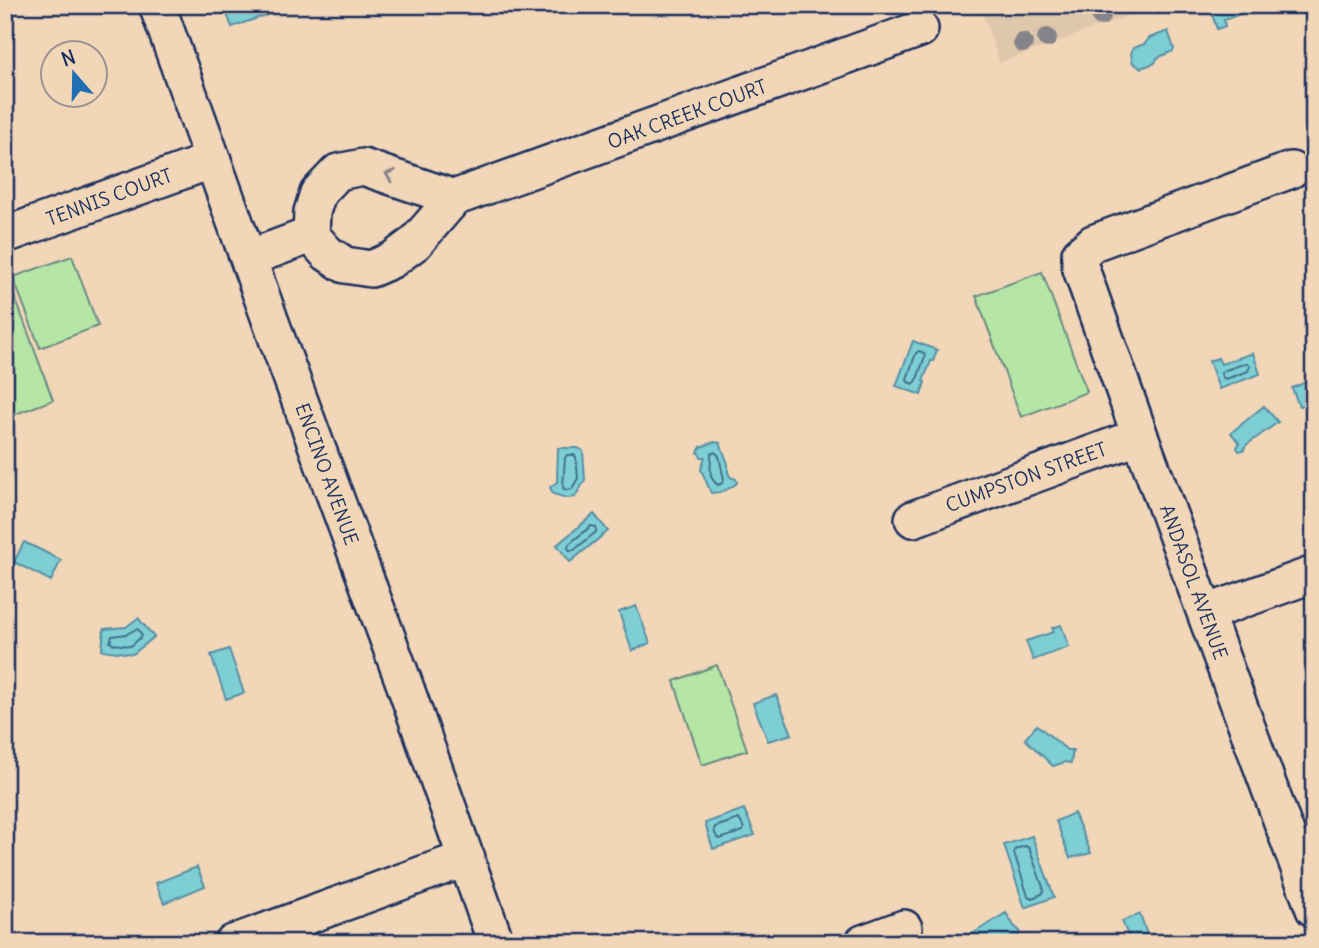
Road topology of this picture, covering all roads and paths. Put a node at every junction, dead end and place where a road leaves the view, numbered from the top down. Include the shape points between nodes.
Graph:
1 (157, 5) edge
2 (920, 29) dead end
3 (213, 160) junction
4 (1291, 170) dead end
5 (454, 198) junction
6 (5, 235) edge
7 (311, 235) junction
8 (249, 258) junction
9 (1140, 436) junction
10 (913, 519) dead end
11 (1314, 574) edge
12 (1206, 613) junction
13 (467, 858) junction
14 (1314, 909) edge
15 (904, 928) dead end
16 (233, 943) edge
17 (496, 943) edge
18 (863, 943) edge

1 - 3 street, ENCINO AVENUE
2 - 5 street, OAK CREEK COURT
3 - 6 street, TENNIS COURT
3 - 8 street, ENCINO AVENUE
4 - 9 street, ANDASOL AVENUE via 1093,243 1080,254
5 - 7 street, OAK CREEK COURT via 415,243 371,269 345,265
5 -> 7 street via 363,167 338,172 318,193
7 - 8 street
8 - 13 street, ENCINO AVENUE
9 - 10 street, CUMPSTON STREET
9 - 12 street, ANDASOL AVENUE
11 - 12 street
12 - 14 street, ANDASOL AVENUE
13 - 16 street
13 - 17 street, ENCINO AVENUE
15 - 18 street

